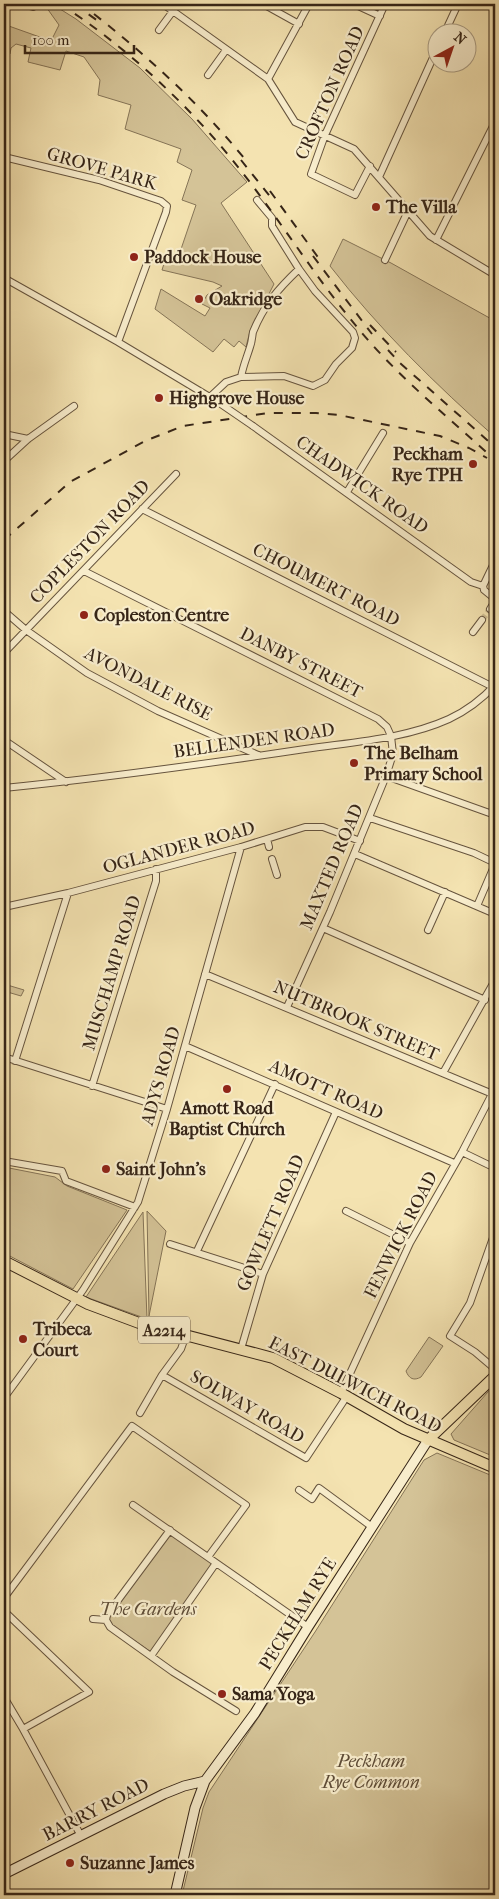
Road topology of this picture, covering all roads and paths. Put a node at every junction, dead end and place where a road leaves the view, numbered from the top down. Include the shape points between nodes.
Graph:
1 (22, 4) edge
2 (163, 4) edge
3 (264, 4) edge
4 (310, 4) edge
5 (354, 4) edge
6 (385, 4) edge
7 (458, 4) edge
8 (32, 8) dead end
9 (174, 11) junction
10 (380, 16) junction
11 (450, 22) edge
12 (298, 24) junction
13 (159, 30) dead end
14 (226, 50) junction
15 (426, 72) edge
16 (208, 75) dead end
17 (268, 79) junction
18 (495, 122) edge
19 (325, 135) junction
20 (4, 158) edge
21 (370, 166) junction
22 (379, 177) junction
23 (257, 200) dead end
24 (408, 211) junction
25 (436, 240) junction
26 (386, 260) dead end
27 (299, 269) junction
28 (495, 275) edge
29 (4, 278) edge
30 (118, 342) junction
31 (241, 377) junction
32 (212, 398) junction
33 (74, 406) dead end
34 (383, 433) dead end
35 (4, 434) edge
36 (28, 439) junction
37 (4, 461) edge
38 (176, 474) dead end
39 (347, 492) junction
40 (142, 509) junction
41 (495, 561) edge
42 (84, 571) junction
43 (482, 586) junction
44 (495, 600) edge
45 (490, 609) dead end
46 (4, 611) edge
47 (482, 620) tunnel mouth
48 (26, 630) junction
49 (473, 632) dead end
50 (4, 653) edge
51 (495, 687) edge
52 (391, 736) junction
53 (4, 740) edge
54 (260, 756) junction
55 (386, 776) junction
56 (66, 782) junction
57 (4, 788) edge
58 (495, 815) edge
59 (370, 818) junction
60 (267, 839) junction
61 (360, 841) junction
62 (241, 847) junction
63 (269, 847) dead end
64 (355, 854) junction
65 (272, 859) dead end
66 (495, 863) edge
67 (156, 869) junction
68 (277, 876) dead end
69 (445, 892) junction
70 (68, 893) junction
71 (477, 906) junction
72 (4, 907) edge
73 (495, 914) edge
74 (323, 928) junction
75 (428, 930) dead end
76 (205, 974) junction
77 (495, 980) edge
78 (484, 1000) junction
79 (287, 1007) junction
80 (185, 1046) junction
81 (4, 1057) edge
82 (15, 1061) junction
83 (443, 1073) junction
84 (275, 1084) junction
85 (92, 1086) junction
86 (493, 1095) edge
87 (167, 1109) junction
88 (336, 1112) junction
89 (462, 1152) junction
90 (4, 1161) edge
91 (454, 1163) junction
92 (495, 1168) edge
93 (136, 1206) junction
94 (346, 1211) dead end
95 (495, 1232) edge
96 (410, 1243) junction
97 (170, 1244) dead end
98 (196, 1252) junction
99 (4, 1261) edge
100 (263, 1274) junction
101 (77, 1299) junction
102 (186, 1335) junction
103 (241, 1349) junction
104 (495, 1369) edge
105 (162, 1375) junction
106 (495, 1376) edge
107 (344, 1394) junction
108 (4, 1398) edge
109 (140, 1413) dead end
110 (428, 1440) junction
111 (495, 1468) edge
112 (299, 1490) dead end
113 (133, 1505) dead end
114 (372, 1527) junction
115 (170, 1530) junction
116 (208, 1557) junction
117 (216, 1563) junction
118 (4, 1598) edge
119 (4, 1611) edge
120 (93, 1619) dead end
121 (106, 1620) junction
122 (308, 1627) junction
123 (151, 1656) junction
124 (4, 1697) edge
125 (236, 1711) dead end
126 (23, 1729) junction
127 (205, 1780) junction
128 (81, 1836) junction
129 (4, 1872) edge
130 (175, 1895) edge

1 - 8 street
2 - 9 street
3 - 12 street
4 - 12 street
5 - 10 street
6 - 10 street, CROFTON ROAD
7 - 11 street
9 - 13 street
9 - 14 street
10 - 19 street, CROFTON ROAD
12 - 17 street
14 - 16 street
14 - 17 street
15 - 22 street
17 - 19 street via 295,122
18 - 25 street
19 - 21 street via 354,149
19 - 21 street, CROFTON ROAD via 311,174 355,195
20 - 30 street, GROVE PARK via 99,180 161,201 166,206
21 - 22 street
22 - 24 street
23 - 27 street via 272,218 272,226
24 - 25 street
24 - 26 street
25 - 28 street
27 - 31 street via 267,306 253,333
27 - 31 street via 353,332 352,348 325,380 313,386 284,376
29 - 30 street
30 - 32 street
31 - 32 street via 226,382
32 - 39 street, CHADWICK ROAD, bridge
33 - 36 street
34 - 39 street
35 - 36 street
36 - 37 street
38 - 40 street, COPLESTON ROAD
39 - 43 street, CHADWICK ROAD via 471,582
40 - 42 street, COPLESTON ROAD
40 - 51 street, CHOUMERT ROAD
41 - 43 street
42 - 48 street, COPLESTON ROAD
42 - 52 street, DANBY STREET via 378,719
43 - 44 street, CHADWICK ROAD
44 - 45 street
46 - 48 street, AVONDALE RISE
47 - 49 street
48 - 50 street, COPLESTON ROAD
48 - 54 street, AVONDALE RISE via 87,673 158,710
51 - 52 street, BELLENDEN ROAD via 450,719
52 - 54 street, BELLENDEN ROAD
52 - 55 street, MAXTED ROAD via 393,754
53 - 56 street
54 - 56 street, BELLENDEN ROAD
55 - 58 street
55 - 59 street, MAXTED ROAD
56 - 57 street, BELLENDEN ROAD
59 - 61 street, MAXTED ROAD
59 - 66 street
60 - 61 street, OGLANDER ROAD via 314,826
60 - 62 street, OGLANDER ROAD
60 - 63 street
61 - 64 street, MAXTED ROAD
62 - 67 street, OGLANDER ROAD
62 - 76 street, ADYS ROAD
64 - 69 street
64 - 74 street, MAXTED ROAD
65 - 68 street
66 - 71 street
67 - 70 street, OGLANDER ROAD
67 - 85 street, MUSCHAMP ROAD via 156,881
69 - 71 street
69 - 75 street
70 - 72 street, OGLANDER ROAD
70 - 82 street
71 - 73 street
74 - 78 street
74 - 79 street, MAXTED ROAD
76 - 79 street, NUTBROOK STREET
76 - 80 street, ADYS ROAD
77 - 78 street
78 - 83 street
79 - 83 street, NUTBROOK STREET
80 - 84 street, AMOTT ROAD
80 - 87 street, ADYS ROAD
81 - 82 street
82 - 85 street
83 - 86 street, NUTBROOK STREET
84 - 88 street, AMOTT ROAD
84 - 98 street
85 - 87 street
86 - 89 street, FENWICK ROAD
87 - 93 street, ADYS ROAD
88 - 91 street, AMOTT ROAD
88 - 100 street, GOWLETT ROAD
89 - 91 street, FENWICK ROAD
89 - 92 street
90 - 93 street via 62,1171 66,1181
91 - 96 street, FENWICK ROAD
93 - 101 street, ADYS ROAD
94 - 96 street
95 - 104 street via 470,1303 450,1336
96 - 107 street, FENWICK ROAD
97 - 98 street
98 - 100 street
99 - 101 main road, EAST DULWICH ROAD / A2214
100 - 103 street, GOWLETT ROAD
101 - 102 main road, EAST DULWICH ROAD / A2214 via 139,1323
101 - 108 street, ADYS ROAD
102 - 103 main road, EAST DULWICH ROAD / A2214
102 - 105 street
103 - 107 main road, EAST DULWICH ROAD / A2214 via 273,1358
105 - 107 street, SOLWAY ROAD via 306,1458
105 - 109 street
106 - 110 main road, PECKHAM RYE
107 - 110 main road, EAST DULWICH ROAD / A2214
110 - 111 main road, EAST DULWICH ROAD / A2214
110 - 114 main road, PECKHAM RYE
112 - 114 street via 312,1498 319,1488
113 - 115 street
114 - 122 main road, PECKHAM RYE
115 - 116 street
115 - 121 street
116 - 117 street
116 - 118 street via 246,1505 132,1426
117 - 122 street
117 - 123 street
119 - 126 street via 89,1692
120 - 121 street
121 - 123 street via 110,1627
122 - 127 main road, PECKHAM RYE via 256,1713
123 - 125 street
124 - 126 street
126 - 128 street
127 - 128 main road, BARRY ROAD via 164,1794
127 - 130 main road, PECKHAM RYE via 195,1808
128 - 129 main road, BARRY ROAD

